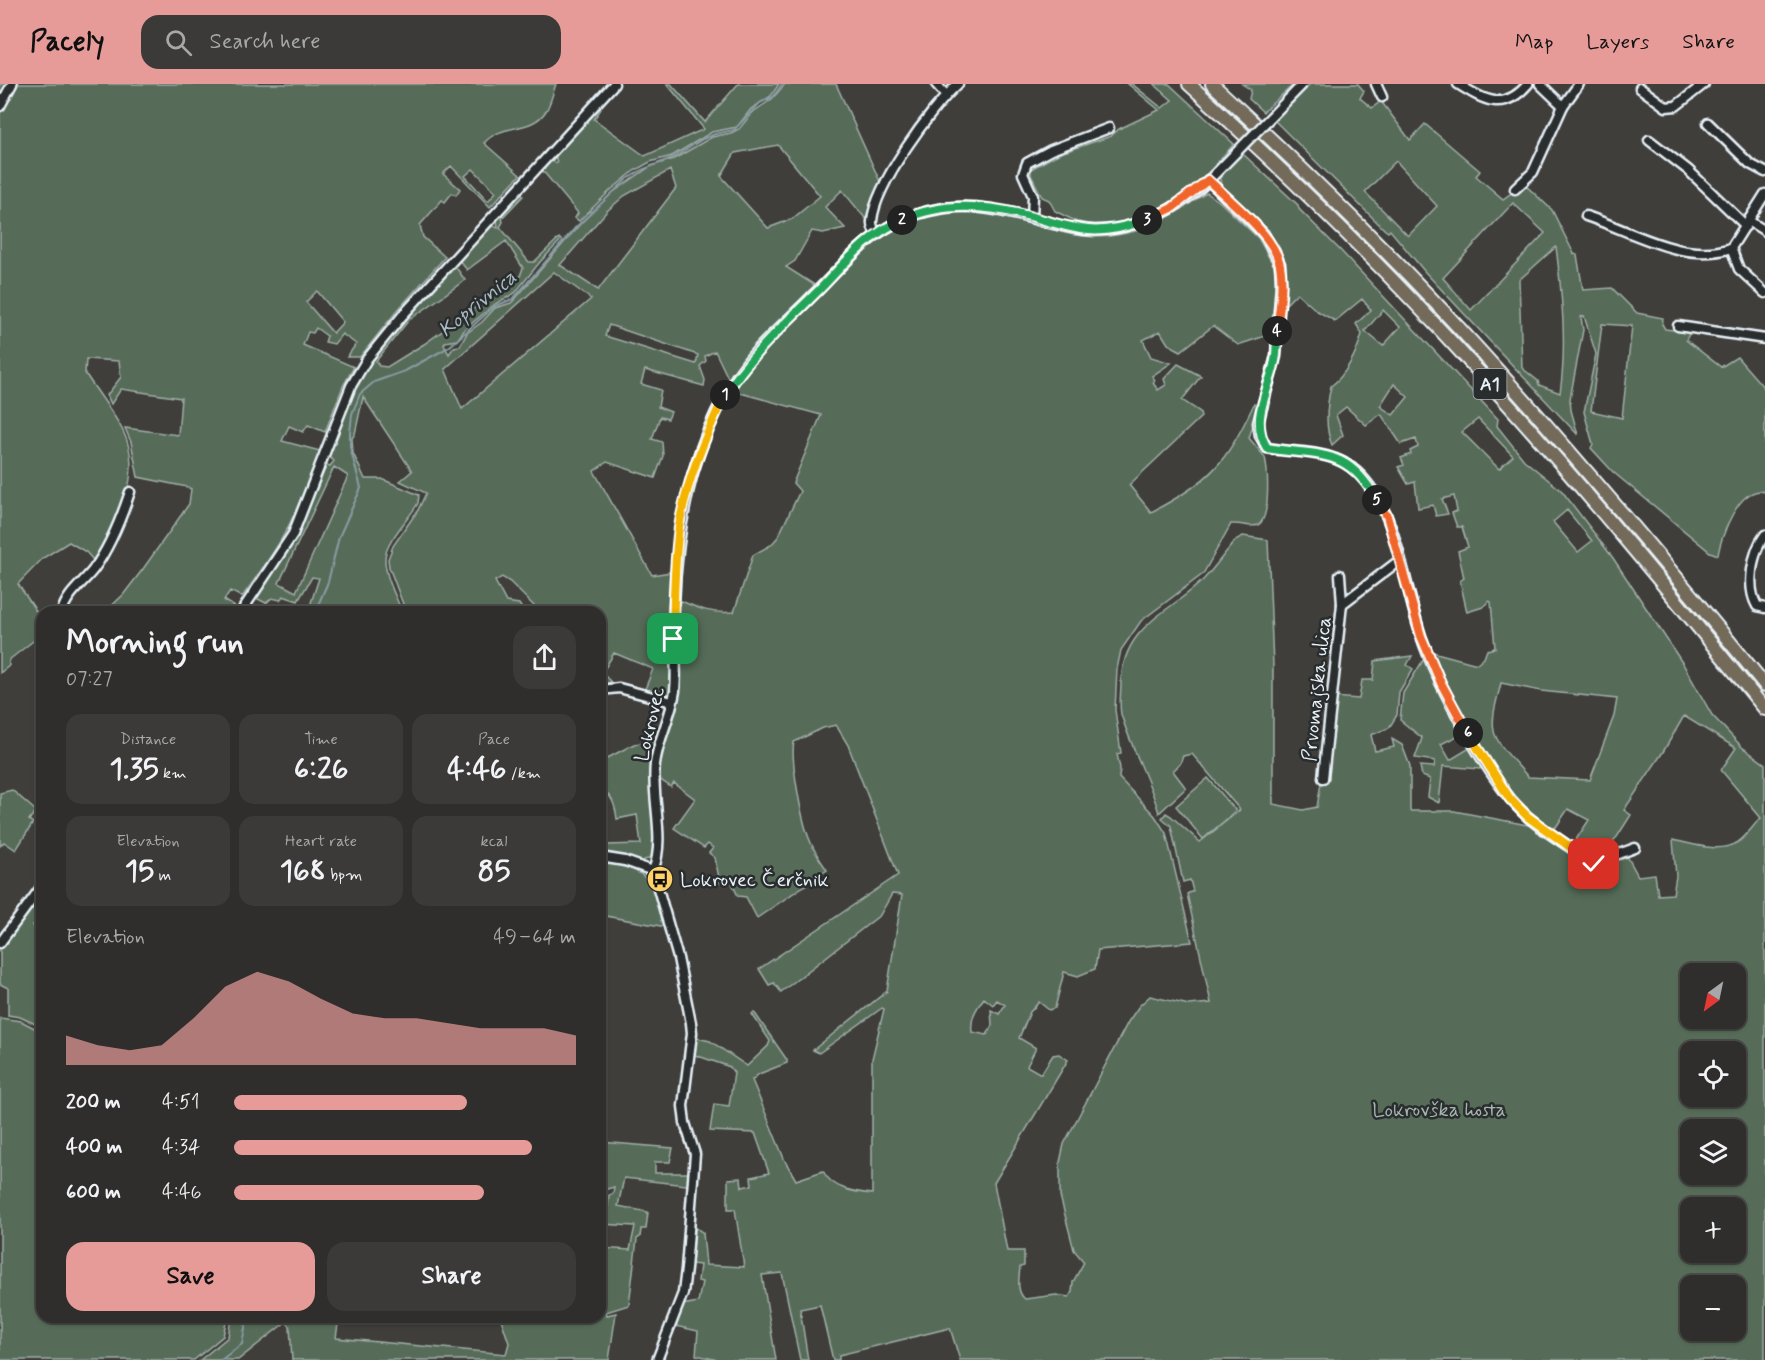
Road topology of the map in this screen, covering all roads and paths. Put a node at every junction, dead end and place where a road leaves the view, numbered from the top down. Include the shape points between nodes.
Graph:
1 (12, 84) edge
2 (614, 84) edge
3 (936, 84) edge
4 (958, 84) edge
5 (1190, 84) edge
6 (1212, 84) edge
7 (1303, 84) edge
8 (1376, 84) edge
9 (1458, 84) edge
10 (1528, 84) edge
11 (1540, 84) edge
12 (1579, 84) edge
13 (1704, 84) edge
14 (1640, 88) dead end
15 (946, 95) junction
16 (1382, 97) dead end
17 (1563, 105) junction
18 (0, 106) edge
19 (1708, 123) dead end
20 (1109, 128) dead end
21 (1649, 140) dead end
22 (1765, 172) edge
23 (1208, 180) junction
24 (1515, 189) dead end
25 (1765, 194) edge
26 (1586, 216) dead end
27 (1032, 217) junction
28 (1748, 223) junction
29 (1765, 231) edge
30 (876, 234) junction
31 (1731, 248) junction
32 (1765, 293) edge
33 (1678, 326) dead end
34 (1765, 339) edge
35 (130, 492) dead end
36 (1765, 535) edge
37 (1400, 560) junction
38 (1340, 575) dead end
39 (1342, 604) junction
40 (65, 606) edge
41 (245, 606) edge
42 (1765, 608) edge
43 (1765, 685) edge
44 (606, 689) edge
45 (672, 702) junction
46 (1765, 709) edge
47 (1323, 778) dead end
48 (1635, 848) dead end
49 (606, 858) edge
50 (653, 871) junction
51 (36, 894) edge
52 (0, 943) edge
53 (657, 1360) edge

1 - 18 street
2 - 41 street via 367,359 351,386 293,534
3 - 15 street
4 - 15 street
5 - 46 highway, A1 via 1264,152 1469,361 1640,557
6 - 43 highway, A1 via 1481,352 1646,539
7 - 23 street, Lokrovec, bridge
8 - 16 street
9 - 10 street via 1485,100 1497,102 1519,94
11 - 17 street
12 - 17 street
13 - 14 street via 1676,106 1666,107
15 - 30 street via 922,124 888,179 872,219
17 - 24 street via 1533,172
19 - 22 street via 1750,164
20 - 27 street via 1027,163 1023,174 1033,196
21 - 28 street
23 - 27 street, Lokrovec via 1172,208 1128,226 1090,230
23 - 37 street via 1263,234 1280,264 1276,356 1258,423 1260,436 1267,448 1334,457 1357,471 1387,516
25 - 28 street
26 - 31 street via 1675,250 1709,253
27 - 30 street, Lokrovec via 988,207 958,206 914,214
28 - 29 street
28 - 31 street
30 - 45 street, Lokrovec via 749,360 725,394 708,431 680,527
31 - 32 street via 1739,269
33 - 34 street
35 - 40 street via 110,542
36 - 42 street via 1755,554 1753,587 1757,606
37 - 39 street, Prvomajska ulica
37 - 48 street via 1430,659 1468,733 1510,799 1528,817 1594,864
38 - 39 street
39 - 47 street, Prvomajska ulica
44 - 45 street via 619,688
45 - 50 street, Lokrovec via 655,765 658,857
49 - 50 street
50 - 53 street via 678,958 691,1023 683,1106 695,1154 683,1293
51 - 52 street

